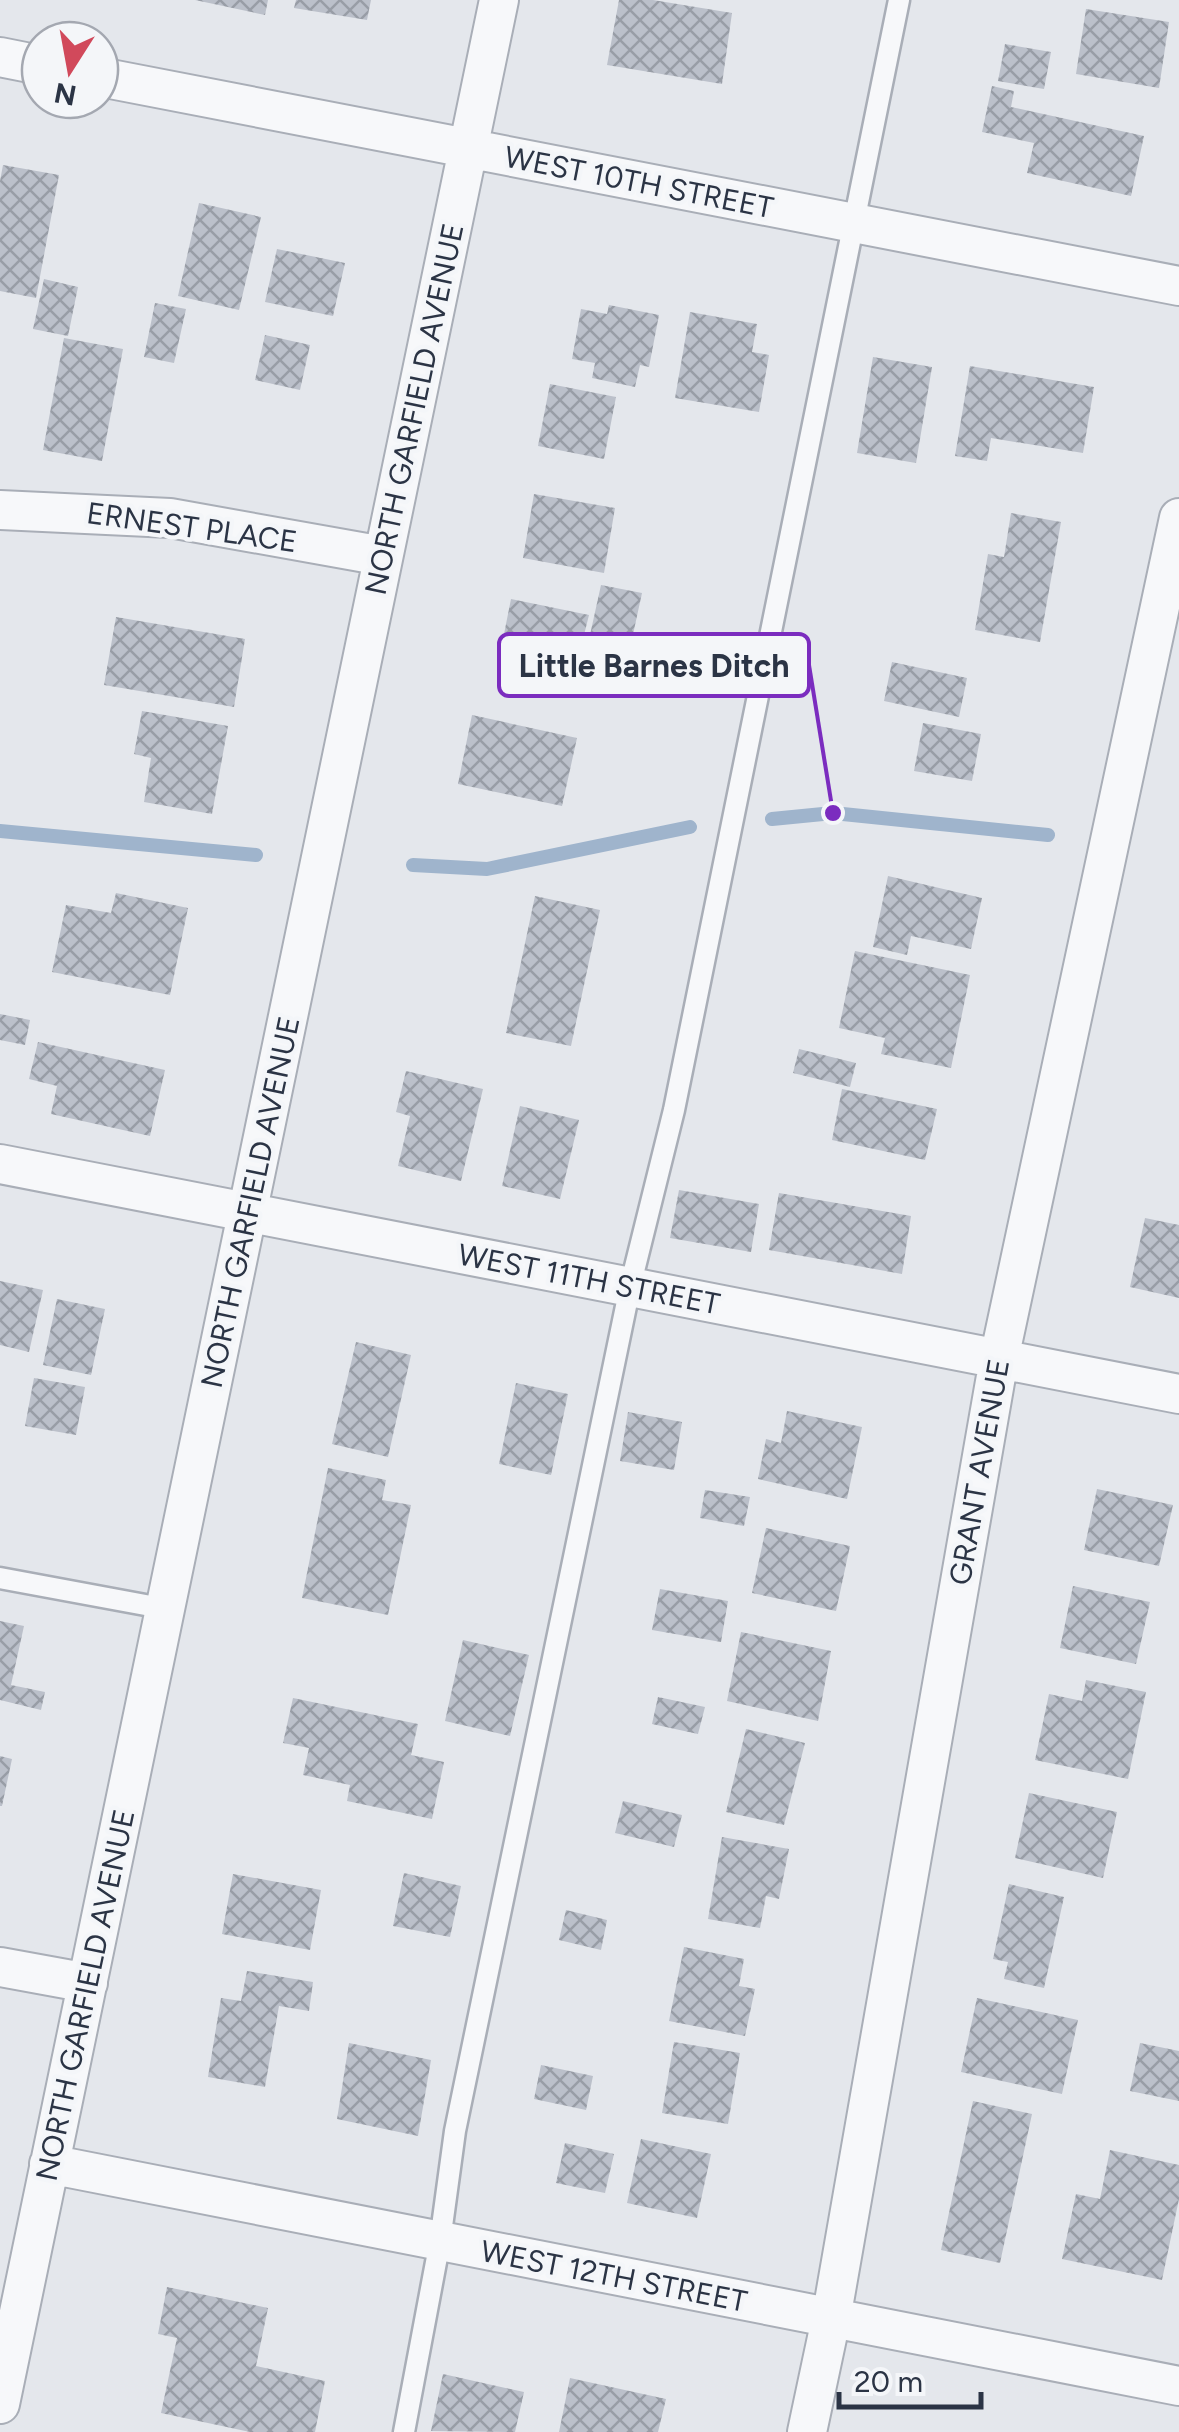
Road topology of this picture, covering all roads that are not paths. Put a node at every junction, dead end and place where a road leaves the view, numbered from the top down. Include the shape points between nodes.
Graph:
1 (498, 0) edge
2 (899, 0) edge
3 (120, 80) edge
4 (468, 149) junction
5 (853, 224) junction
6 (1179, 286) edge
7 (0, 510) edge
8 (1179, 518) edge
9 (383, 556) junction
10 (0, 1164) edge
11 (248, 1212) junction
12 (630, 1288) junction
13 (999, 1359) junction
14 (1179, 1394) edge
15 (0, 1578) edge
16 (167, 1609) junction
17 (0, 1967) edge
18 (88, 1983) junction
19 (49, 2164) junction
20 (440, 2241) junction
21 (830, 2319) junction
22 (1179, 2386) edge
23 (0, 2404) edge
24 (404, 2432) edge
25 (807, 2432) edge

1 - 4 street, NORTH GARFIELD AVENUE
2 - 5 lane
3 - 4 street, WEST 10TH STREET
4 - 5 street, WEST 10TH STREET
4 - 9 street, NORTH GARFIELD AVENUE
5 - 6 street, WEST 10TH STREET
5 - 12 lane via 674,1110
7 - 9 street, ERNEST PLACE via 170,518
8 - 13 street, GRANT AVENUE
9 - 11 street, NORTH GARFIELD AVENUE
10 - 11 street, WEST 11TH STREET
11 - 12 street, WEST 11TH STREET
11 - 16 street, NORTH GARFIELD AVENUE
12 - 13 street, WEST 11TH STREET
12 - 20 lane via 455,2131
13 - 14 street, WEST 11TH STREET
13 - 21 street, GRANT AVENUE
15 - 16 lane
16 - 18 street, NORTH GARFIELD AVENUE
17 - 18 street
18 - 19 street, NORTH GARFIELD AVENUE
19 - 20 street, WEST 12TH STREET
19 - 23 street, NORTH GARFIELD AVENUE
20 - 21 street, WEST 12TH STREET
20 - 24 lane
21 - 22 street, WEST 12TH STREET
21 - 25 street, GRANT AVENUE

